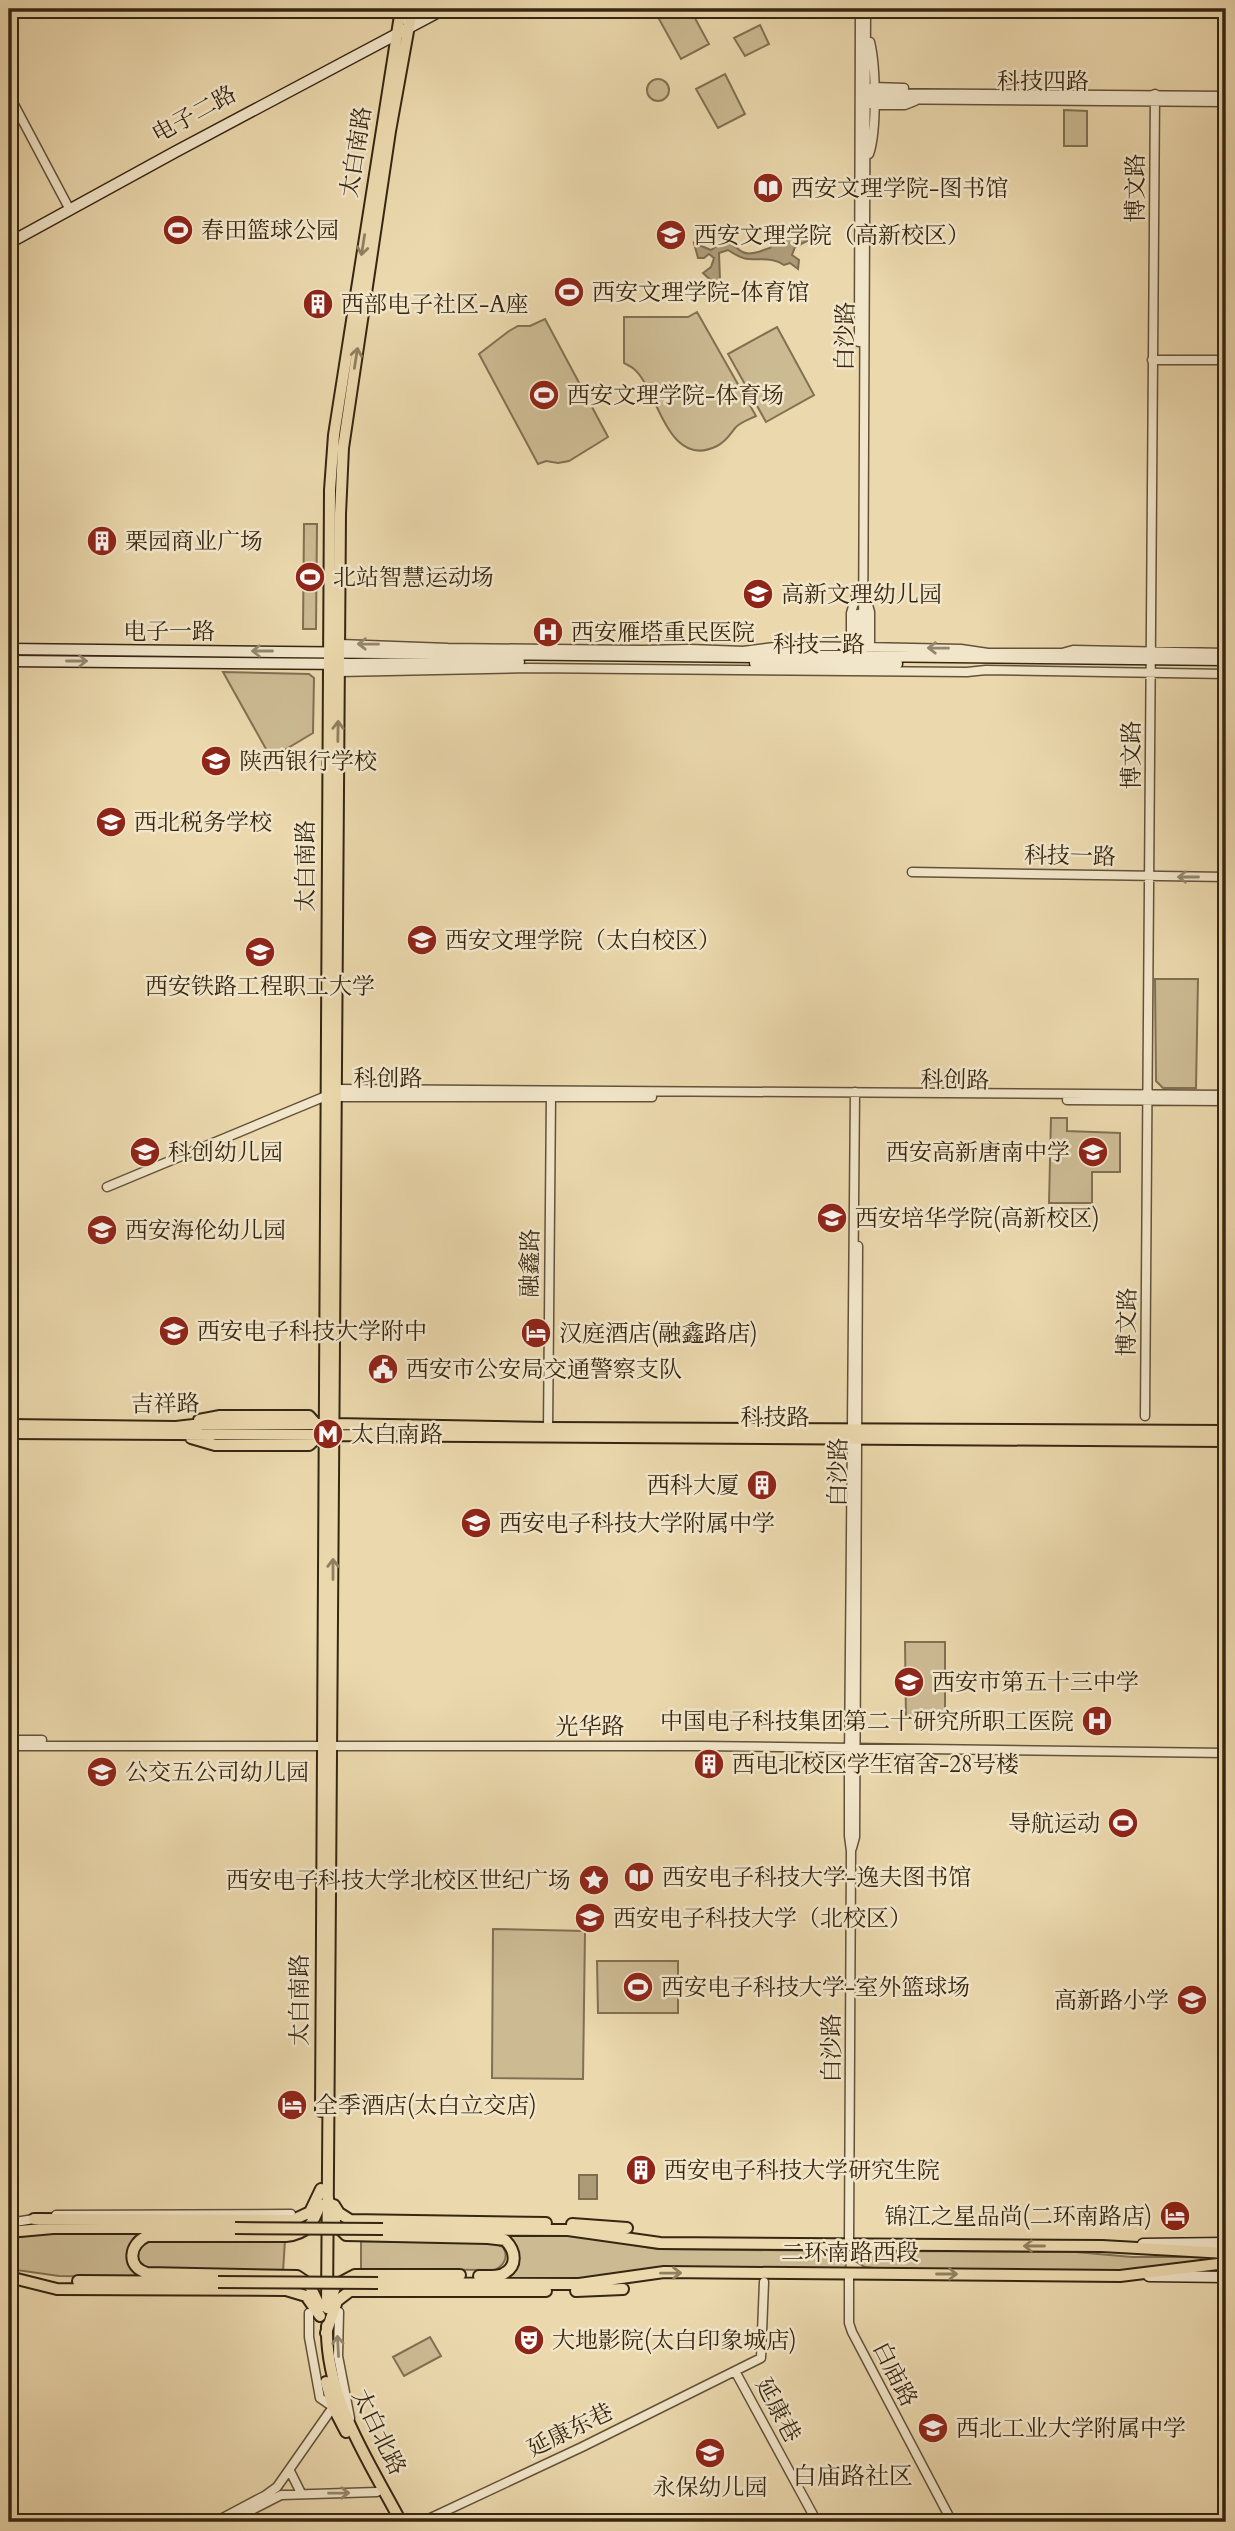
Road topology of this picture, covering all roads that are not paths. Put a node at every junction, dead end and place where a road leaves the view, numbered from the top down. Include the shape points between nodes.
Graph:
1 (428, 9) edge
2 (444, 9) edge
3 (452, 9) edge
4 (860, 9) edge
5 (866, 9) edge
6 (406, 19) edge
7 (9, 95) edge
8 (868, 96) junction
9 (1226, 96) edge
10 (1155, 97) junction
11 (1226, 102) edge
12 (68, 208) junction
13 (9, 237) edge
14 (9, 243) edge
15 (1152, 360) junction
16 (1226, 360) edge
17 (861, 589) junction
18 (9, 649) edge
19 (860, 653) junction
20 (1226, 653) edge
21 (336, 658) junction
22 (1226, 660) edge
23 (9, 662) edge
24 (1151, 662) junction
25 (1226, 666) edge
26 (1226, 674) edge
27 (912, 872) dead end
28 (1150, 877) junction
29 (1226, 877) edge
30 (333, 1094) junction
31 (551, 1094) junction
32 (857, 1095) junction
33 (1226, 1095) edge
34 (1148, 1098) junction
35 (1226, 1101) edge
36 (107, 1187) dead end
37 (1145, 1416) dead end
38 (9, 1425) edge
39 (182, 1430) junction
40 (325, 1430) junction
41 (1226, 1431) edge
42 (548, 1432) junction
43 (9, 1433) edge
44 (855, 1434) junction
45 (1226, 1441) edge
46 (9, 1740) edge
47 (326, 1745) junction
48 (9, 1746) edge
49 (852, 1749) junction
50 (1226, 1753) edge
51 (324, 2195) junction
52 (291, 2214) dead end
53 (34, 2219) junction
54 (9, 2223) edge
55 (177, 2227) junction
56 (568, 2227) junction
57 (472, 2230) junction
58 (9, 2232) edge
59 (162, 2235) junction
60 (188, 2235) junction
61 (459, 2237) junction
62 (485, 2238) junction
63 (1226, 2243) edge
64 (849, 2244) junction
65 (1102, 2246) junction
66 (1226, 2253) edge
67 (1226, 2263) edge
68 (849, 2273) junction
69 (158, 2274) junction
70 (197, 2274) junction
71 (453, 2275) junction
72 (488, 2276) junction
73 (1121, 2276) junction
74 (9, 2277) edge
75 (1226, 2277) edge
76 (177, 2281) junction
77 (764, 2282) dead end
78 (473, 2283) junction
79 (56, 2285) junction
80 (579, 2288) junction
81 (34, 2289) dead end
82 (623, 2289) dead end
83 (321, 2312) junction
84 (339, 2312) dead end
85 (327, 2333) junction
86 (735, 2371) junction
87 (333, 2407) junction
88 (352, 2428) junction
89 (290, 2471) junction
90 (377, 2492) junction
91 (301, 2493) junction
92 (215, 2522) edge
93 (228, 2522) edge
94 (393, 2522) edge
95 (401, 2522) edge
96 (422, 2522) edge
97 (817, 2522) edge
98 (952, 2522) edge

1 - 6 main road
2 - 6 main road
3 - 6 main road
4 - 8 street, 白沙路
5 - 8 street, 白沙路
6 - 12 main road, 电子二路
6 - 21 main road, 太白南路 via 334,435 330,490
7 - 12 street
8 - 10 street, 科技四路
8 - 17 street, 白沙路
8 - 17 street, 白沙路
9 - 10 street, 科技四路
10 - 11 street, 科技四路
10 - 15 street, 博文路
12 - 13 main road, 电子二路
12 - 14 main road, 电子二路
15 - 16 street
15 - 24 street, 博文路
17 - 19 street, 白沙路
21 -> 18 main road, 电子一路
19 - 21 main road, 科技二路 via 437,661
19 -> 21 street via 782,646 743,651 448,648
19 - 24 main road, 科技二路
24 -> 19 street via 1100,650
20 - 24 street
23 -> 21 main road, 电子一路
21 - 24 street via 529,668
21 - 30 main road, 太白南路
22 - 24 main road, 科技二路
24 - 25 main road, 科技二路
24 - 26 street
24 - 28 street, 博文路
27 - 28 street, 科技一路
29 -> 28 street, 科技一路
28 - 34 street, 博文路
30 - 31 street, 科创路
30 - 36 street
30 - 40 main road, 太白南路
31 - 32 street, 科创路
31 - 42 street, 融鑫路
32 - 34 street, 科创路
32 - 44 street, 白沙路
33 - 34 street, 科创路
34 - 35 street, 科创路
34 - 37 street, 博文路
38 - 39 main road, 吉祥路
39 - 40 main road, 吉祥路
39 - 40 main road via 207,1417 309,1416
39 - 43 main road, 吉祥路
40 - 42 main road, 科技路
40 - 47 main road, 太白南路
41 - 44 main road, 科技路
42 - 44 main road, 科技路
44 - 45 main road, 科技路
44 - 49 street, 白沙路
46 - 47 street, 光华路
47 - 48 street, 光华路
47 - 49 street, 光华路
47 - 51 main road, 太白南路
49 - 50 street, 光华路
49 - 64 street, 白沙路 via 855,1837 851,1851
51 - 53 main road via 310,2212 293,2220
51 - 56 main road via 350,2220
51 - 60 main road via 302,2233
51 - 61 main road via 336,2225 346,2235
51 - 83 main road, 太白南路, bridge
52 - 53 street via 65,2214
53 - 54 street
55 - 57 main road, bridge
55 - 58 main road
55 - 59 main road
55 - 60 main road
56 - 57 main road
56 - 64 main road, 二环南路西段 via 625,2233 660,2243
57 - 61 main road
57 - 62 main road
59 - 60 main road
59 - 69 main road via 140,2239 132,2256 140,2271
61 - 62 main road
62 - 72 main road via 505,2241 515,2256 502,2274
63 - 65 main road, 二环南路西段
65 -> 64 main road, 二环南路西段
65 - 66 main road, 二环南路西段
67 - 73 main road, 二环南路西段
68 -> 73 main road, 二环南路西段
80 -> 68 main road, 二环南路西段 via 664,2272
68 - 98 street, 白庙路 via 852,2332
69 - 70 main road
69 - 76 main road
70 - 76 main road
70 - 83 main road via 297,2276 309,2284
71 - 72 main road
71 - 78 main road
71 - 83 main road, bridge via 355,2275 336,2285
72 - 78 main road
73 - 75 main road
74 - 79 main road
74 - 81 main road
76 - 78 main road, 二环南路西段, bridge
76 - 79 main road
77 - 86 street, 延康巷 via 761,2358
78 - 80 main road, 二环南路西段
79 - 83 main road via 286,2290 306,2296
80 - 82 main road
80 - 85 main road via 350,2291 337,2301
83 - 85 main road, 太白北路
83 - 87 main road, 太白北路 via 324,2368
88 -> 84 street via 338,2356
85 - 88 main road, 太白北路 via 333,2382
86 - 96 street, 延康东巷
86 - 97 street, 延康巷
87 - 89 street
87 - 90 main road, 太白北路
88 - 95 main road, 太白北路
89 - 91 street
89 - 92 street via 266,2495
91 -> 90 street
90 - 94 main road, 太白北路
91 - 93 street via 281,2495

